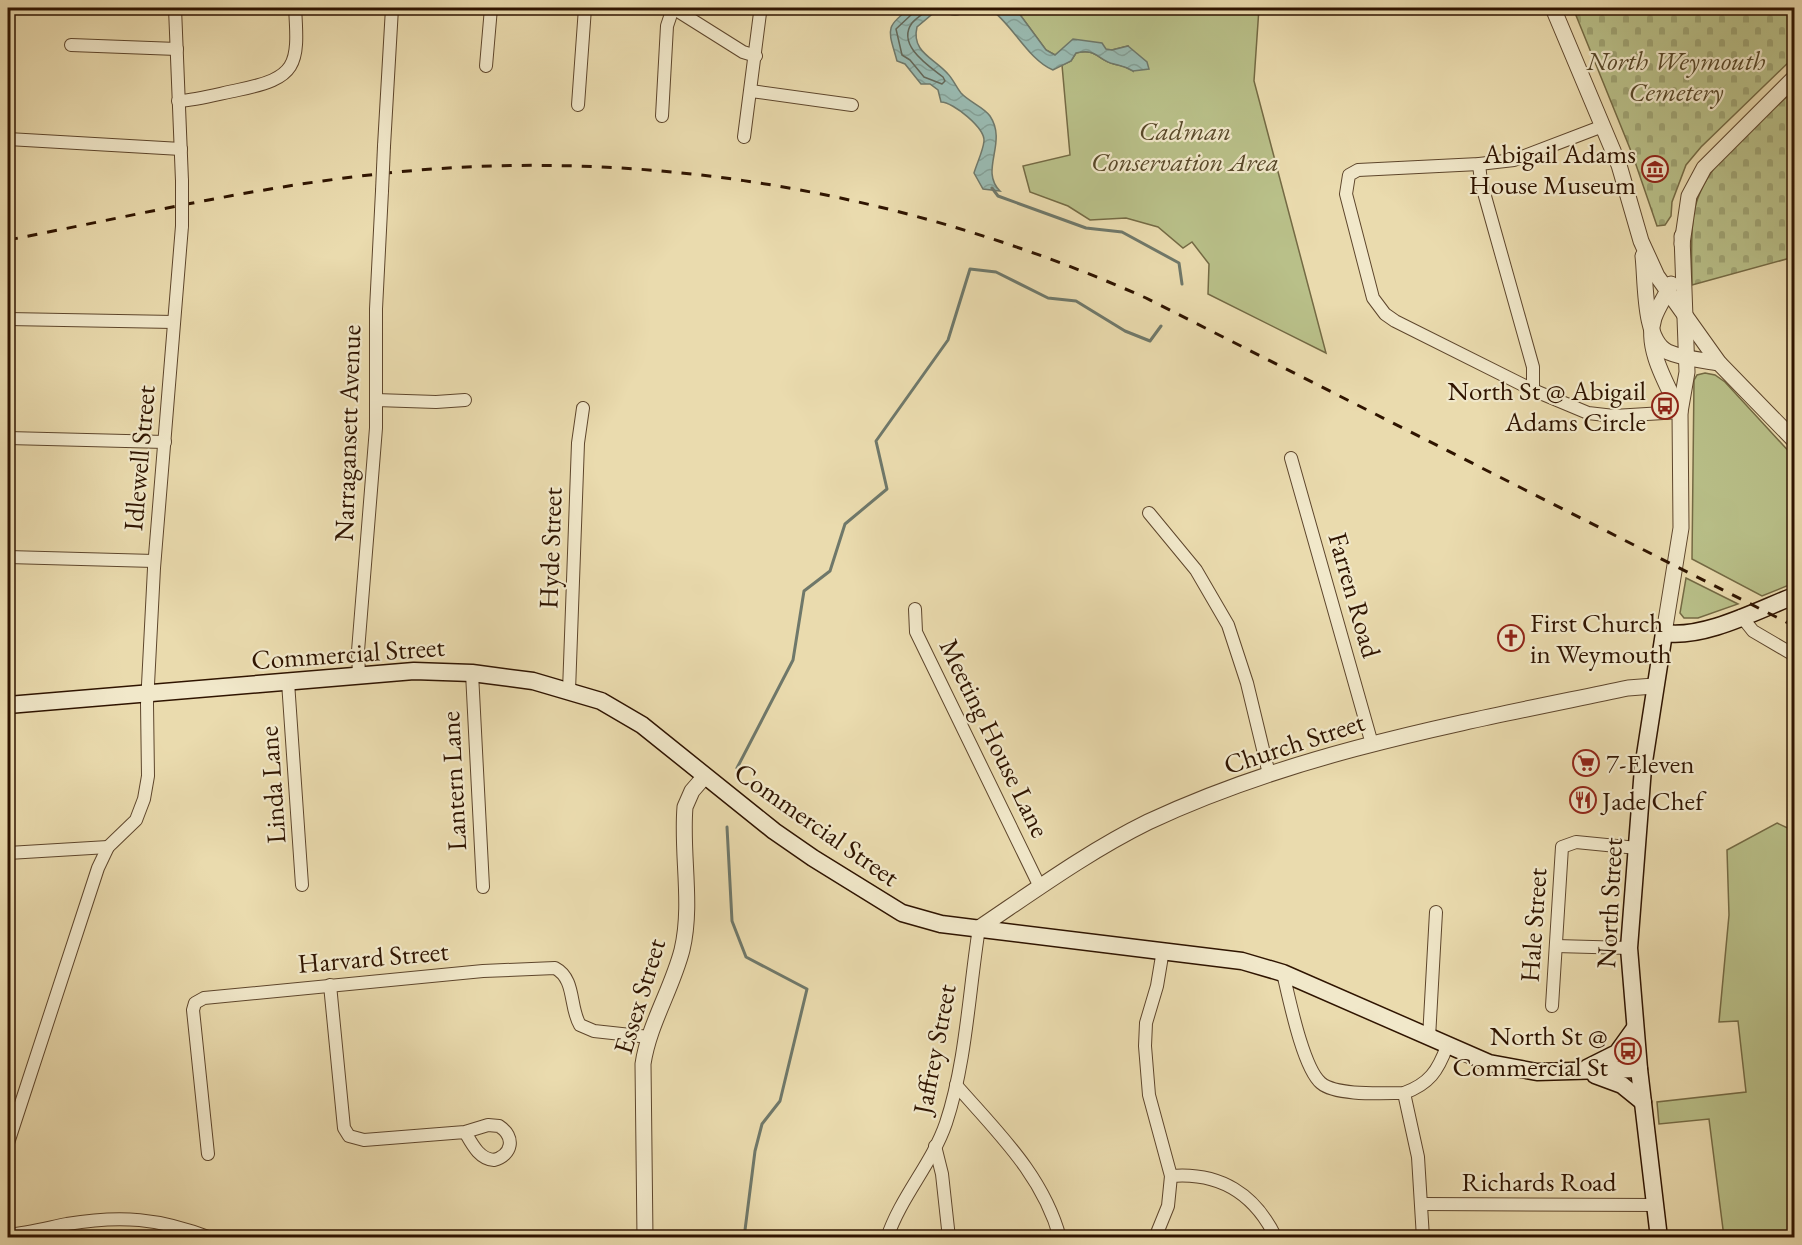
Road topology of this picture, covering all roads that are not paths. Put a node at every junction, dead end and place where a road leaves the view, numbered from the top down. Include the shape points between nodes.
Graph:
1 (175, 8) edge
2 (295, 8) edge
3 (392, 8) edge
4 (491, 8) edge
5 (585, 8) edge
6 (673, 8) edge
7 (1553, 8) edge
8 (760, 13) dead end
9 (71, 45) dead end
10 (177, 49) junction
11 (756, 56) junction
12 (486, 66) dead end
13 (1794, 78) edge
14 (751, 91) junction
15 (178, 100) junction
16 (578, 105) dead end
17 (852, 105) dead end
18 (662, 116) dead end
19 (1603, 126) junction
20 (744, 137) dead end
21 (8, 139) edge
22 (181, 149) junction
23 (1479, 164) junction
24 (1682, 236) junction
25 (1641, 241) junction
26 (1668, 292) junction
27 (1685, 313) junction
28 (8, 318) edge
29 (174, 322) junction
30 (1651, 333) junction
31 (1686, 357) junction
32 (1719, 363) junction
33 (1533, 390) junction
34 (376, 400) junction
35 (465, 400) dead end
36 (583, 408) dead end
37 (1680, 412) junction
38 (8, 438) edge
39 (1794, 440) edge
40 (165, 442) junction
41 (1292, 458) dead end
42 (1149, 513) dead end
43 (8, 557) edge
44 (154, 561) junction
45 (1794, 596) edge
46 (915, 609) dead end
47 (1741, 616) junction
48 (1664, 633) junction
49 (1794, 655) edge
50 (472, 673) junction
51 (359, 676) junction
52 (288, 682) junction
53 (1654, 686) junction
54 (569, 691) junction
55 (148, 693) junction
56 (8, 705) edge
57 (1372, 744) junction
58 (1269, 774) junction
59 (705, 776) junction
60 (108, 847) junction
61 (1637, 848) junction
62 (8, 853) edge
63 (302, 885) dead end
64 (1040, 886) junction
65 (483, 887) dead end
66 (1436, 912) dead end
67 (979, 928) junction
68 (1556, 946) junction
69 (1629, 948) junction
70 (1163, 950) junction
71 (1283, 973) junction
72 (330, 985) junction
73 (1552, 1006) dead end
74 (1635, 1028) junction
75 (649, 1037) junction
76 (1429, 1038) junction
77 (1447, 1046) junction
78 (1584, 1071) junction
79 (1639, 1072) junction
80 (956, 1085) junction
81 (1404, 1093) junction
82 (1643, 1102) junction
83 (465, 1132) dead end
84 (8, 1143) edge
85 (935, 1146) junction
86 (208, 1154) dead end
87 (1171, 1176) junction
88 (1423, 1204) junction
89 (1656, 1205) junction
90 (8, 1235) edge
91 (211, 1238) edge
92 (645, 1238) edge
93 (887, 1238) edge
94 (949, 1238) edge
95 (1060, 1238) edge
96 (1155, 1238) edge
97 (1276, 1238) edge
98 (1423, 1238) edge
99 (1659, 1238) edge

1 - 10 street, Idlewell Street
2 - 15 street via 295,52 286,73 266,84
3 - 34 street, Narragansett Avenue, bridge via 376,309
4 - 12 street
5 - 16 street
6 - 11 street via 743,52
6 - 18 street via 667,26
7 - 19 street
8 - 11 street
9 - 10 street
10 - 15 street, Idlewell Street
11 - 14 street
13 - 24 street, North Street via 1704,168 1689,196
14 - 17 street
14 - 20 street
15 - 22 street, Idlewell Street
19 - 23 street via 1514,159
19 - 25 street via 1625,182
21 - 22 street
22 - 29 street, Idlewell Street, bridge via 182,226
23 - 33 street via 1533,367
23 - 33 street via 1358,170 1349,175 1346,195 1373,298 1385,314
24 - 26 street, North Street
24 - 27 street, North Street
25 - 26 street
25 - 30 street
26 - 27 street
26 - 30 street, North Street via 1655,315
27 - 31 street, North Street
27 - 32 street
28 - 29 street
29 - 40 street, Idlewell Street
30 - 31 street via 1662,348
30 - 37 street, North Street
31 - 32 street
31 - 37 street, North Street
32 - 39 street
33 - 37 street via 1588,413 1614,416
34 - 35 street
34 - 51 street, Narragansett Avenue
36 - 54 street, Hyde Street via 577,454
37 - 48 street, North Street via 1680,540
38 - 40 street
40 - 44 street, Idlewell Street
41 - 57 street, Farren Road
42 - 58 street via 1196,570 1228,624
43 - 44 street
44 - 55 street, Idlewell Street
45 - 47 main road
46 - 64 street, Meeting House Lane via 916,632
47 - 48 main road via 1694,632
47 - 49 street via 1753,631
48 - 53 main road, North Street
50 - 51 main road, Commercial Street via 414,671
50 - 54 main road, Commercial Street via 533,681
50 - 65 street, Lantern Lane
51 - 52 main road, Commercial Street
52 - 55 main road, Commercial Street
52 - 63 street, Linda Lane
53 - 57 street, Church Street via 1628,688
53 - 61 main road, North Street
54 - 59 main road, Commercial Street via 622,711
55 - 56 main road, Commercial Street
55 - 60 street, Idlewell Street via 148,776 144,799 136,820
57 - 58 street, Church Street
58 - 64 street, Church Street via 1148,822
59 - 67 main road, Commercial Street via 774,831 902,913 941,924
59 - 75 street, Essex Street via 685,807 682,951
60 - 62 street
60 - 84 street
61 - 68 street, Hale Street via 1576,842 1562,847
61 - 69 main road, North Street
64 - 67 street, Church Street
66 - 76 street
67 - 70 main road, Commercial Street
67 - 80 street, Jaffrey Street
68 - 69 street
68 - 73 street, Hale Street
69 - 74 main road, North Street
70 - 71 main road, Commercial Street via 1242,961
70 - 87 street via 1146,1023 1145,1046 1149,1095
71 - 76 main road, Commercial Street
71 - 81 street via 1303,1046 1320,1083 1332,1089
72 - 75 street, Harvard Street via 555,968 568,980 572,1007 580,1025 594,1031
72 - 83 street via 344,1128 349,1136 364,1140
72 - 86 street, Harvard Street via 197,1001 193,1010
74 - 78 main road via 1617,1053
74 - 79 main road, North Street
75 - 92 street, Essex Street via 642,1077
76 - 77 main road, Commercial Street
77 - 78 main road, Commercial Street via 1489,1063 1537,1072
77 - 81 street via 1430,1080
78 - 79 main road, Commercial Street
78 - 82 main road via 1622,1085
79 - 82 main road
80 - 85 street, Jaffrey Street
80 - 95 street via 1026,1164 1044,1194
81 - 88 street via 1418,1157
82 - 89 main road
85 - 93 street, Jaffrey Street via 902,1202
85 - 94 street
87 - 96 street via 1168,1206
87 - 97 street via 1205,1176 1239,1190 1257,1206
88 - 89 street, Richards Road
88 - 98 street
89 - 99 main road
90 - 91 street via 133,1218 158,1221

